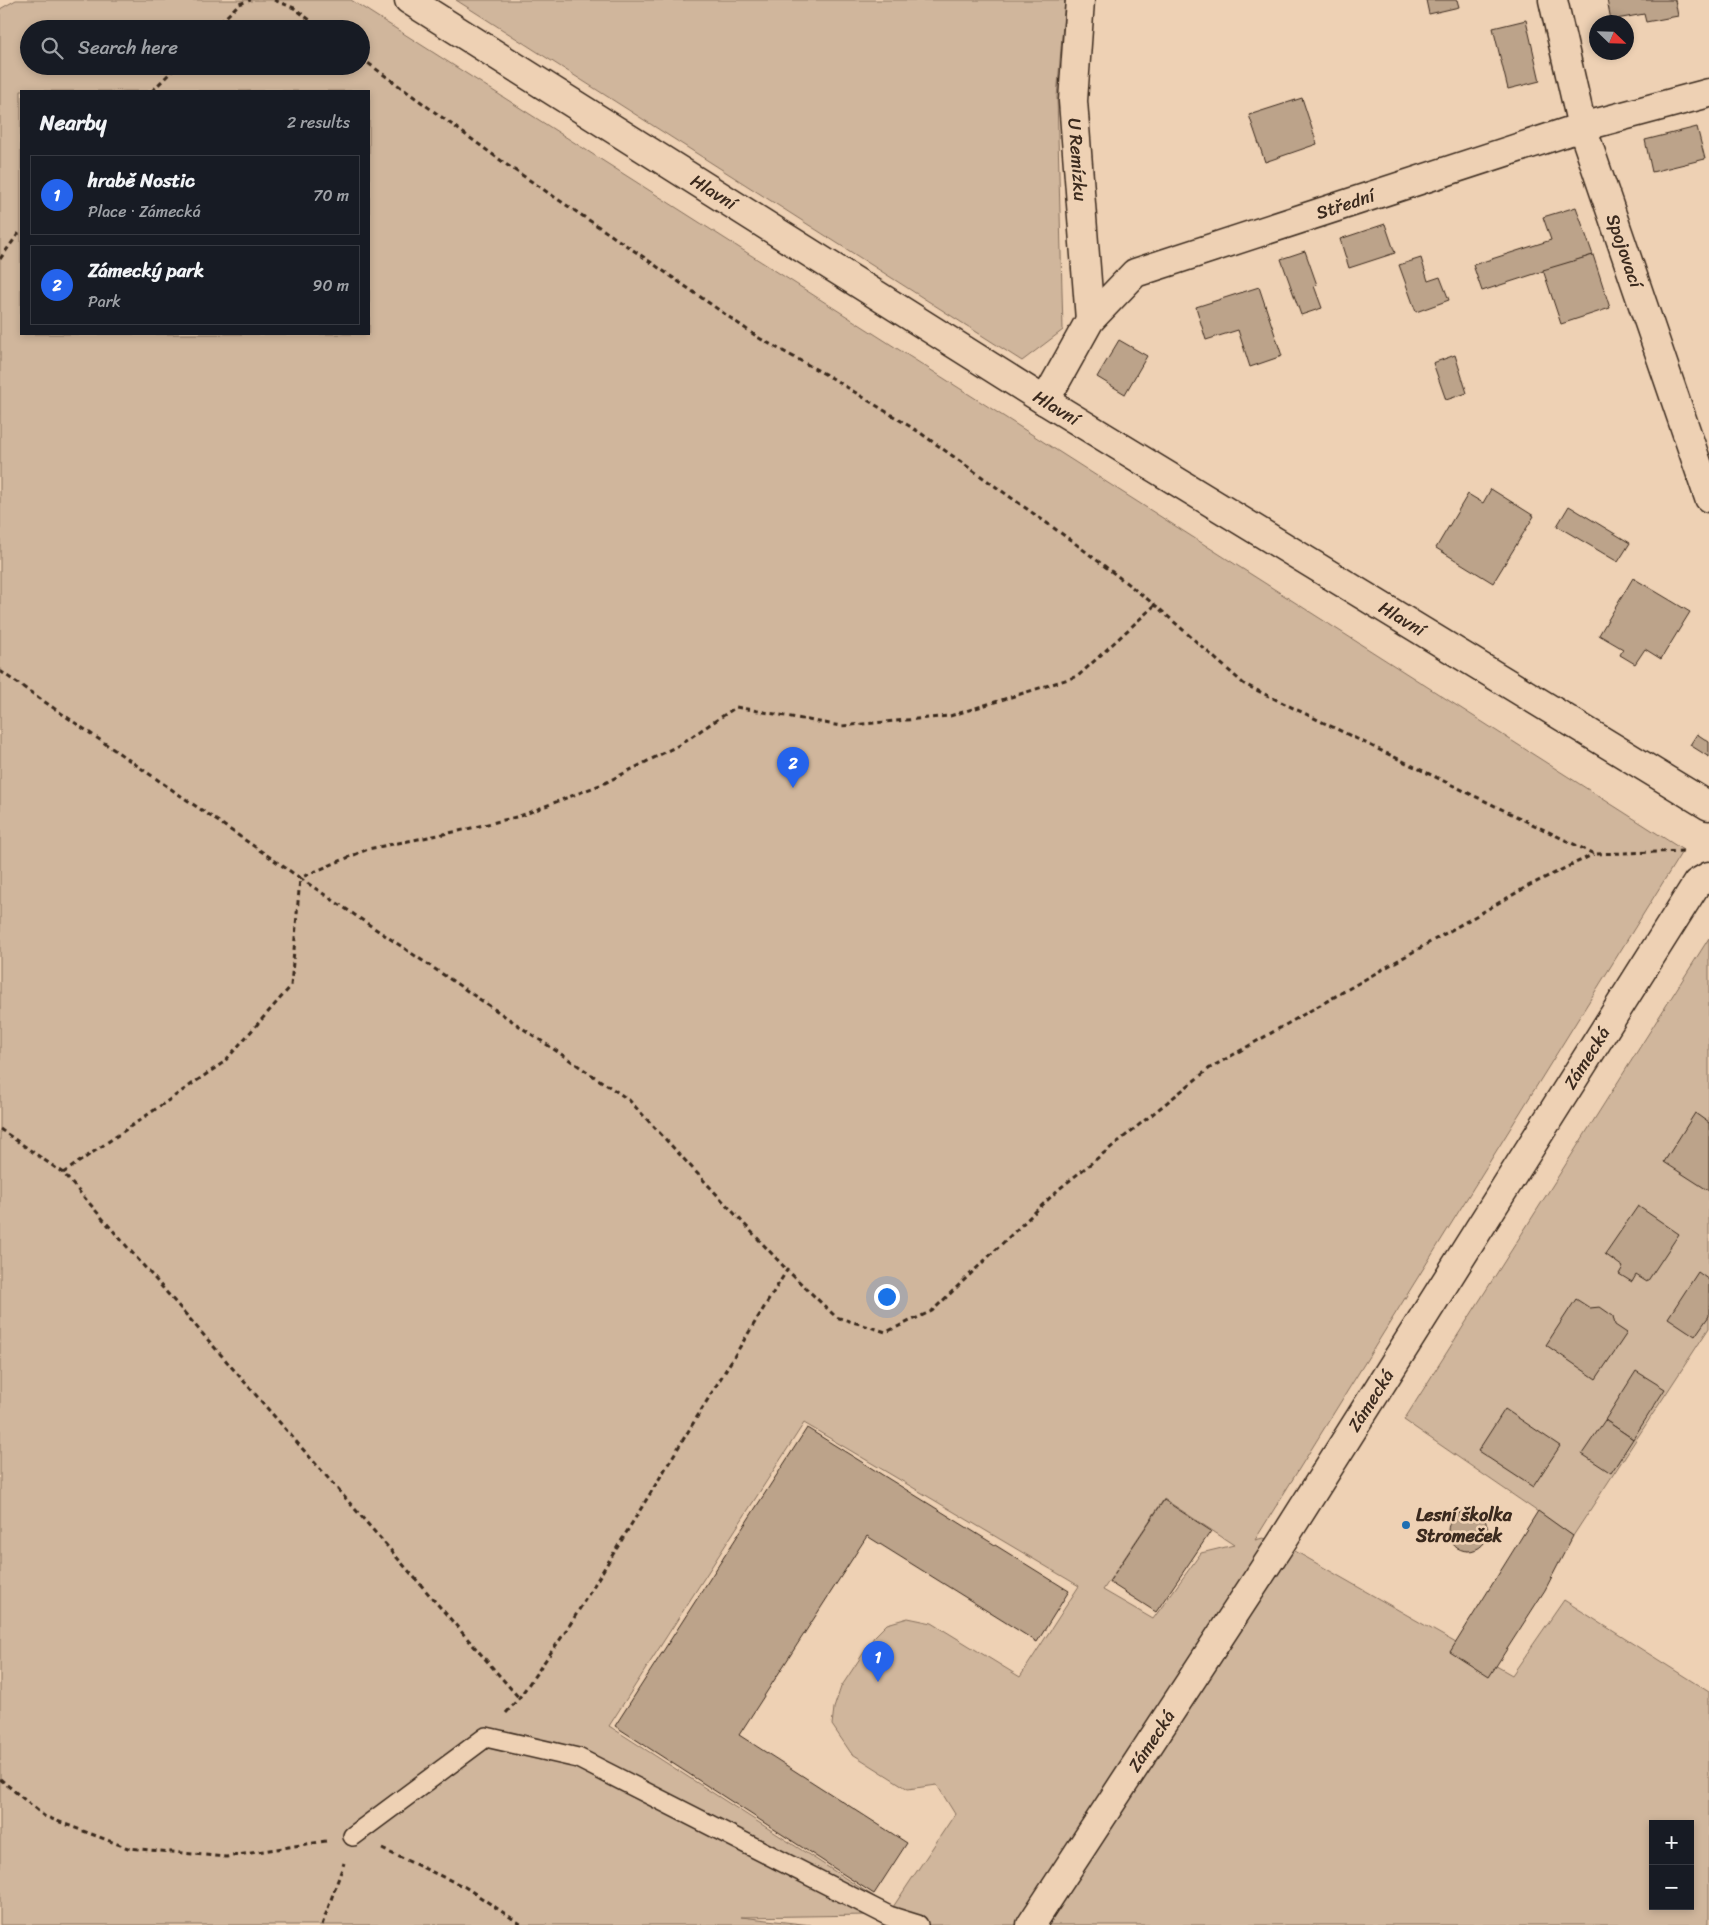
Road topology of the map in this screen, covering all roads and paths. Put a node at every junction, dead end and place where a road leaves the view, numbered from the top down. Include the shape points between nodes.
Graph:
1 (252, 0) edge
2 (274, 0) edge
3 (409, 0) edge
4 (1080, 0) edge
5 (1553, 0) edge
6 (223, 20) edge
7 (310, 20) edge
8 (370, 65) edge
9 (168, 75) edge
10 (153, 90) edge
11 (1709, 93) edge
12 (1582, 127) junction
13 (20, 231) edge
14 (0, 259) edge
15 (1090, 320) junction
16 (1044, 402) junction
17 (1709, 498) edge
18 (1156, 605) junction
19 (0, 671) edge
20 (1709, 806) edge
21 (1692, 852) dead end
22 (1594, 854) junction
23 (1709, 876) edge
24 (300, 878) junction
25 (0, 1129) edge
26 (63, 1173) junction
27 (787, 1270) junction
28 (519, 1698) junction
29 (486, 1737) junction
30 (0, 1779) edge
31 (353, 1836) junction
32 (322, 1925) edge
33 (522, 1925) edge
34 (918, 1925) edge
35 (1031, 1925) edge

1 - 6 path via 239,4
2 - 7 path via 294,8
3 - 16 street, Hlavní
4 - 15 street, U Remízku via 1073,101
5 - 12 street, Spojovací
8 - 18 path via 507,165 759,338 919,432
9 - 10 path
11 - 12 street, Střední
12 - 15 street, Střední via 1135,273
12 - 17 street, Spojovací
13 - 14 path
15 - 16 street, Střední
16 - 20 street, Hlavní
18 - 22 path via 1244,684
18 - 24 path via 1078,676 950,716 841,726 736,707 679,746 605,783 520,816 459,832 368,849
19 - 24 path
21 - 22 path
22 - 27 path via 1522,890 1210,1068 1059,1189 932,1311 886,1332 836,1317
23 - 35 street, Zámecká via 1697,883 1286,1534
24 - 26 path via 291,986 224,1062
24 - 27 path via 629,1100
25 - 26 path
26 - 28 path
27 - 28 path via 566,1631
28 - 29 path
29 - 31 lane
29 - 34 lane via 578,1758 889,1916
30 - 31 path via 44,1816 128,1848 226,1858
31 - 32 path
31 - 33 path via 465,1887

